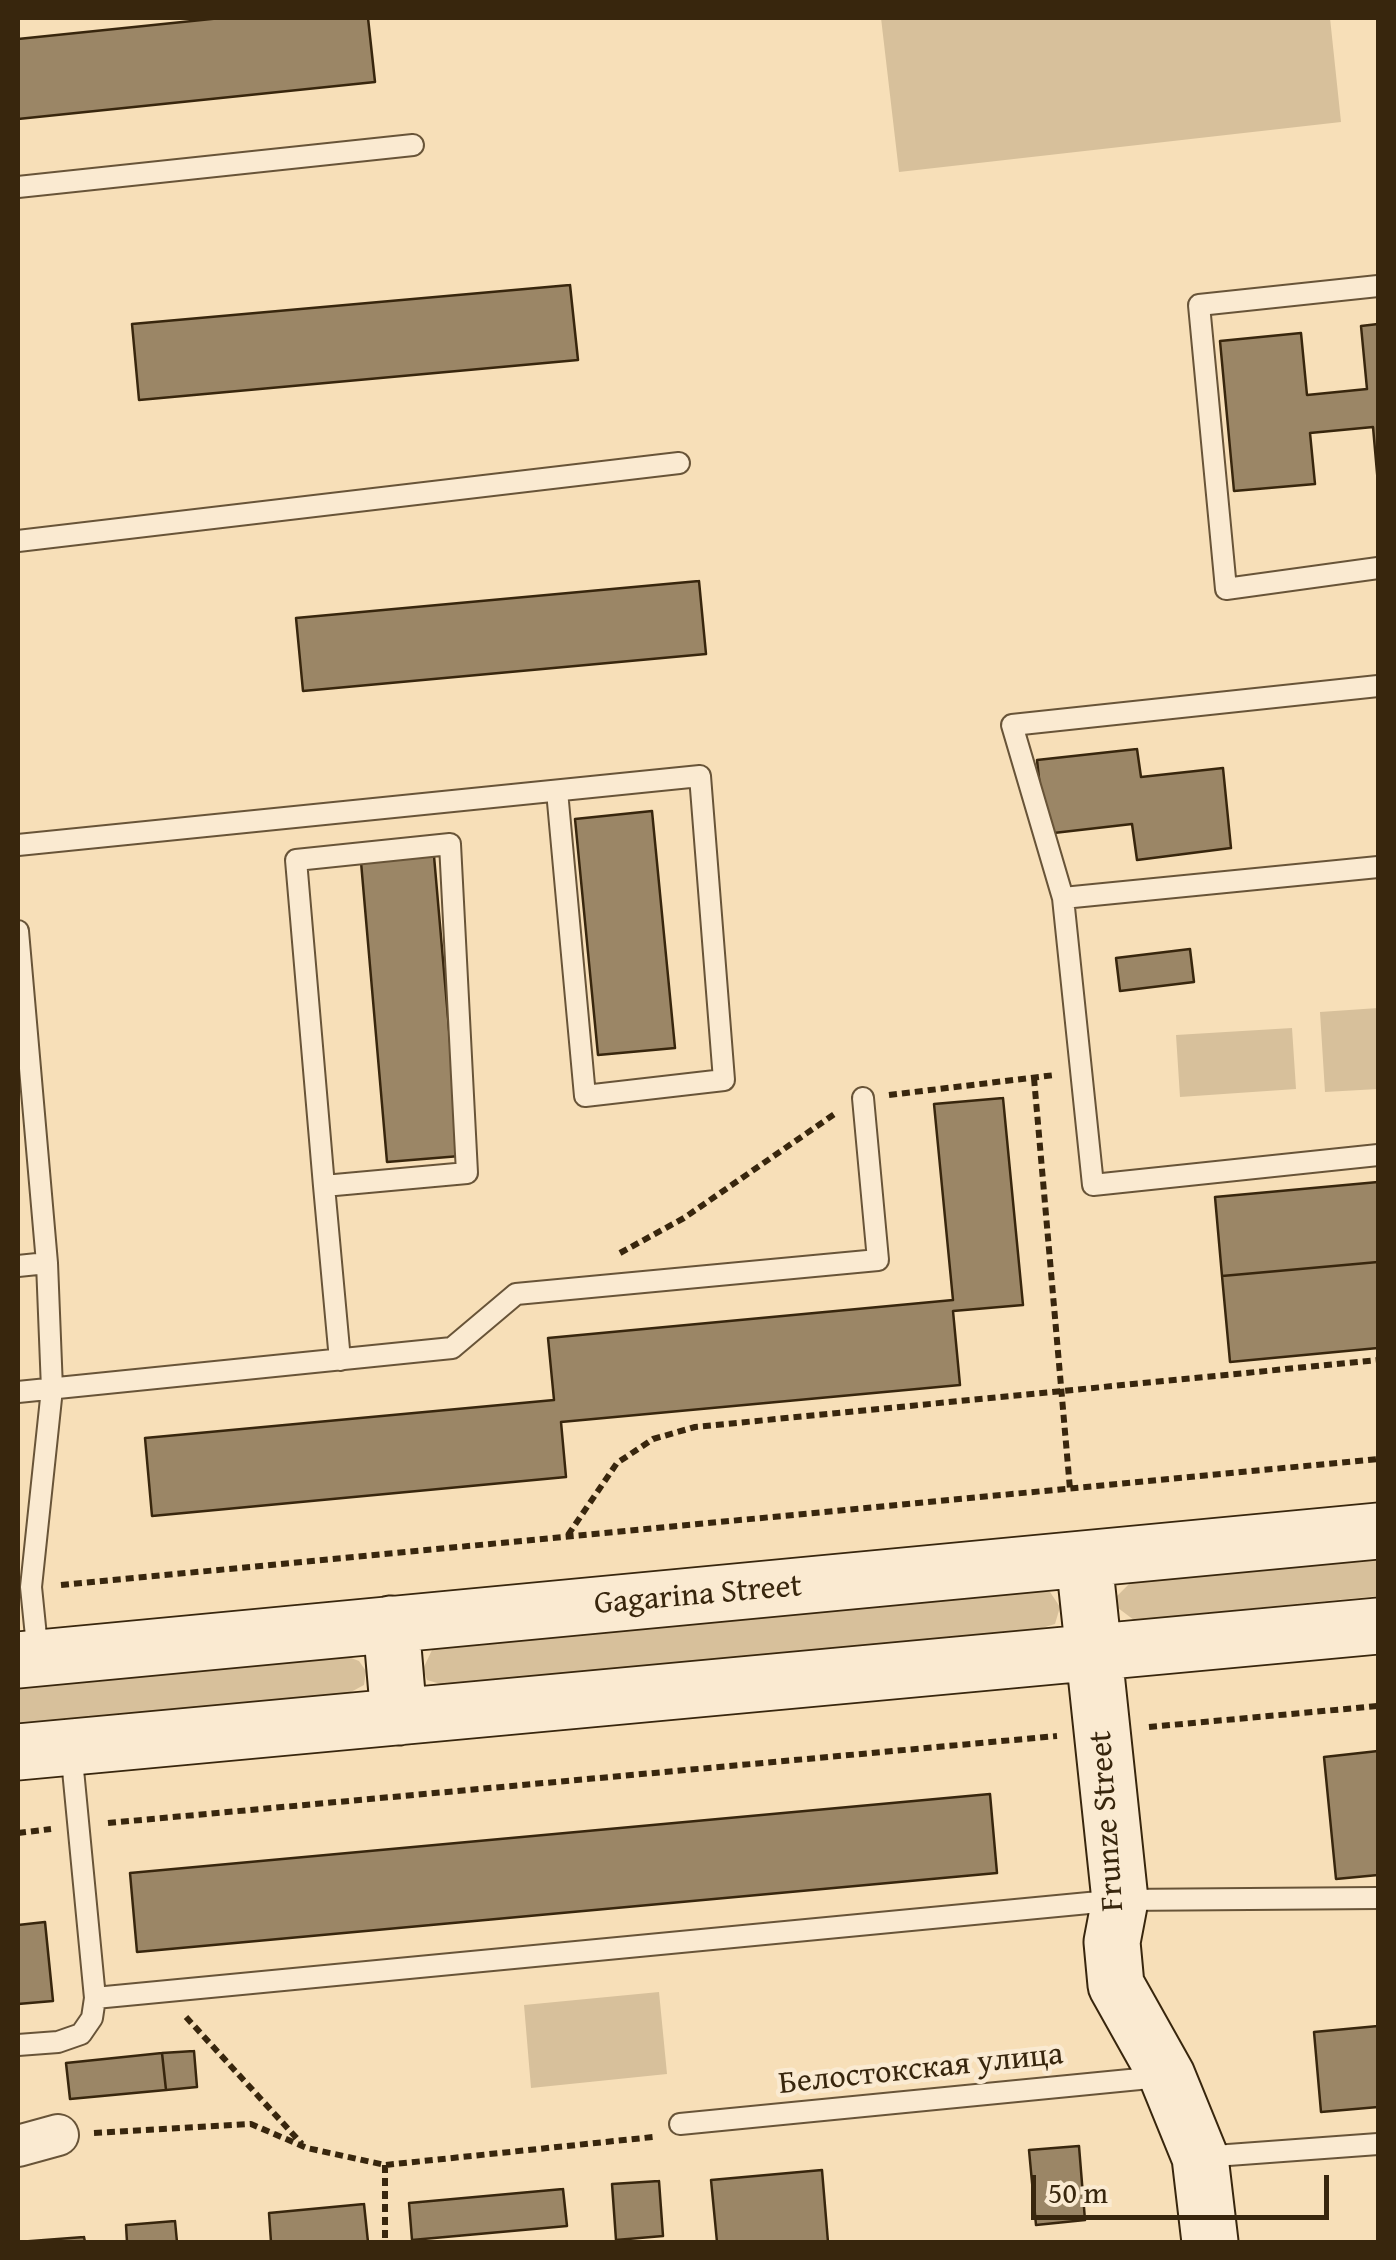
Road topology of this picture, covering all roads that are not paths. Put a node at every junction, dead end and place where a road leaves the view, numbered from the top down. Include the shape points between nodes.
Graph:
1 (413, 146) dead end
2 (18, 187) edge
3 (1378, 286) edge
4 (678, 464) dead end
5 (18, 541) edge
6 (1378, 568) edge
7 (1378, 686) edge
8 (557, 790) junction
9 (18, 846) edge
10 (1378, 867) edge
11 (1063, 898) junction
12 (18, 931) edge
13 (863, 1098) road end
14 (1378, 1155) edge
15 (324, 1186) junction
16 (47, 1262) junction
17 (18, 1266) edge
18 (340, 1360) junction
19 (52, 1389) junction
20 (18, 1392) edge
21 (1378, 1531) edge
22 (1084, 1560) junction
23 (391, 1624) junction
24 (1378, 1626) edge
25 (1094, 1652) junction
26 (28, 1659) edge
27 (399, 1717) junction
28 (70, 1747) junction
29 (18, 1752) edge
30 (1378, 1898) edge
31 (1120, 1900) junction
32 (96, 1998) junction
33 (18, 2045) edge
34 (1168, 2076) junction
35 (680, 2124) road end
36 (58, 2136) road end
37 (1378, 2144) edge
38 (18, 2146) edge
39 (1200, 2157) junction
40 (1210, 2242) edge

1 - 2 lane
3 - 6 lane via 1199,305 1226,589
4 - 5 lane
7 - 11 lane via 1012,725
8 - 8 lane via 585,1096 724,1080 700,776
8 - 9 lane
10 - 11 lane
11 - 14 lane via 1093,1185
12 - 16 lane
13 - 18 lane via 878,1260 516,1294 452,1348
15 - 15 lane via 296,860 450,844 467,1174
15 - 18 lane
16 - 17 lane
16 - 19 lane
18 - 19 lane
19 - 20 lane
19 - 26 lane
21 - 22 main road, Gagarina Street
22 - 23 main road, Gagarina Street
22 - 25 main road, Frunze Street
23 - 26 main road, Gagarina Street
23 - 27 main road
24 - 25 main road
25 - 27 main road
25 - 31 main road, Frunze Street
27 - 28 main road
28 - 29 main road
28 - 32 lane
30 - 31 lane
31 - 32 lane
31 - 34 main road, Frunze Street via 1112,1942 1116,1985
32 - 33 lane via 82,2034
34 - 35 lane, Белостокская улица
34 - 39 main road, Frunze Street
36 - 38 street
37 - 39 lane
39 - 40 main road, Frunze Street

